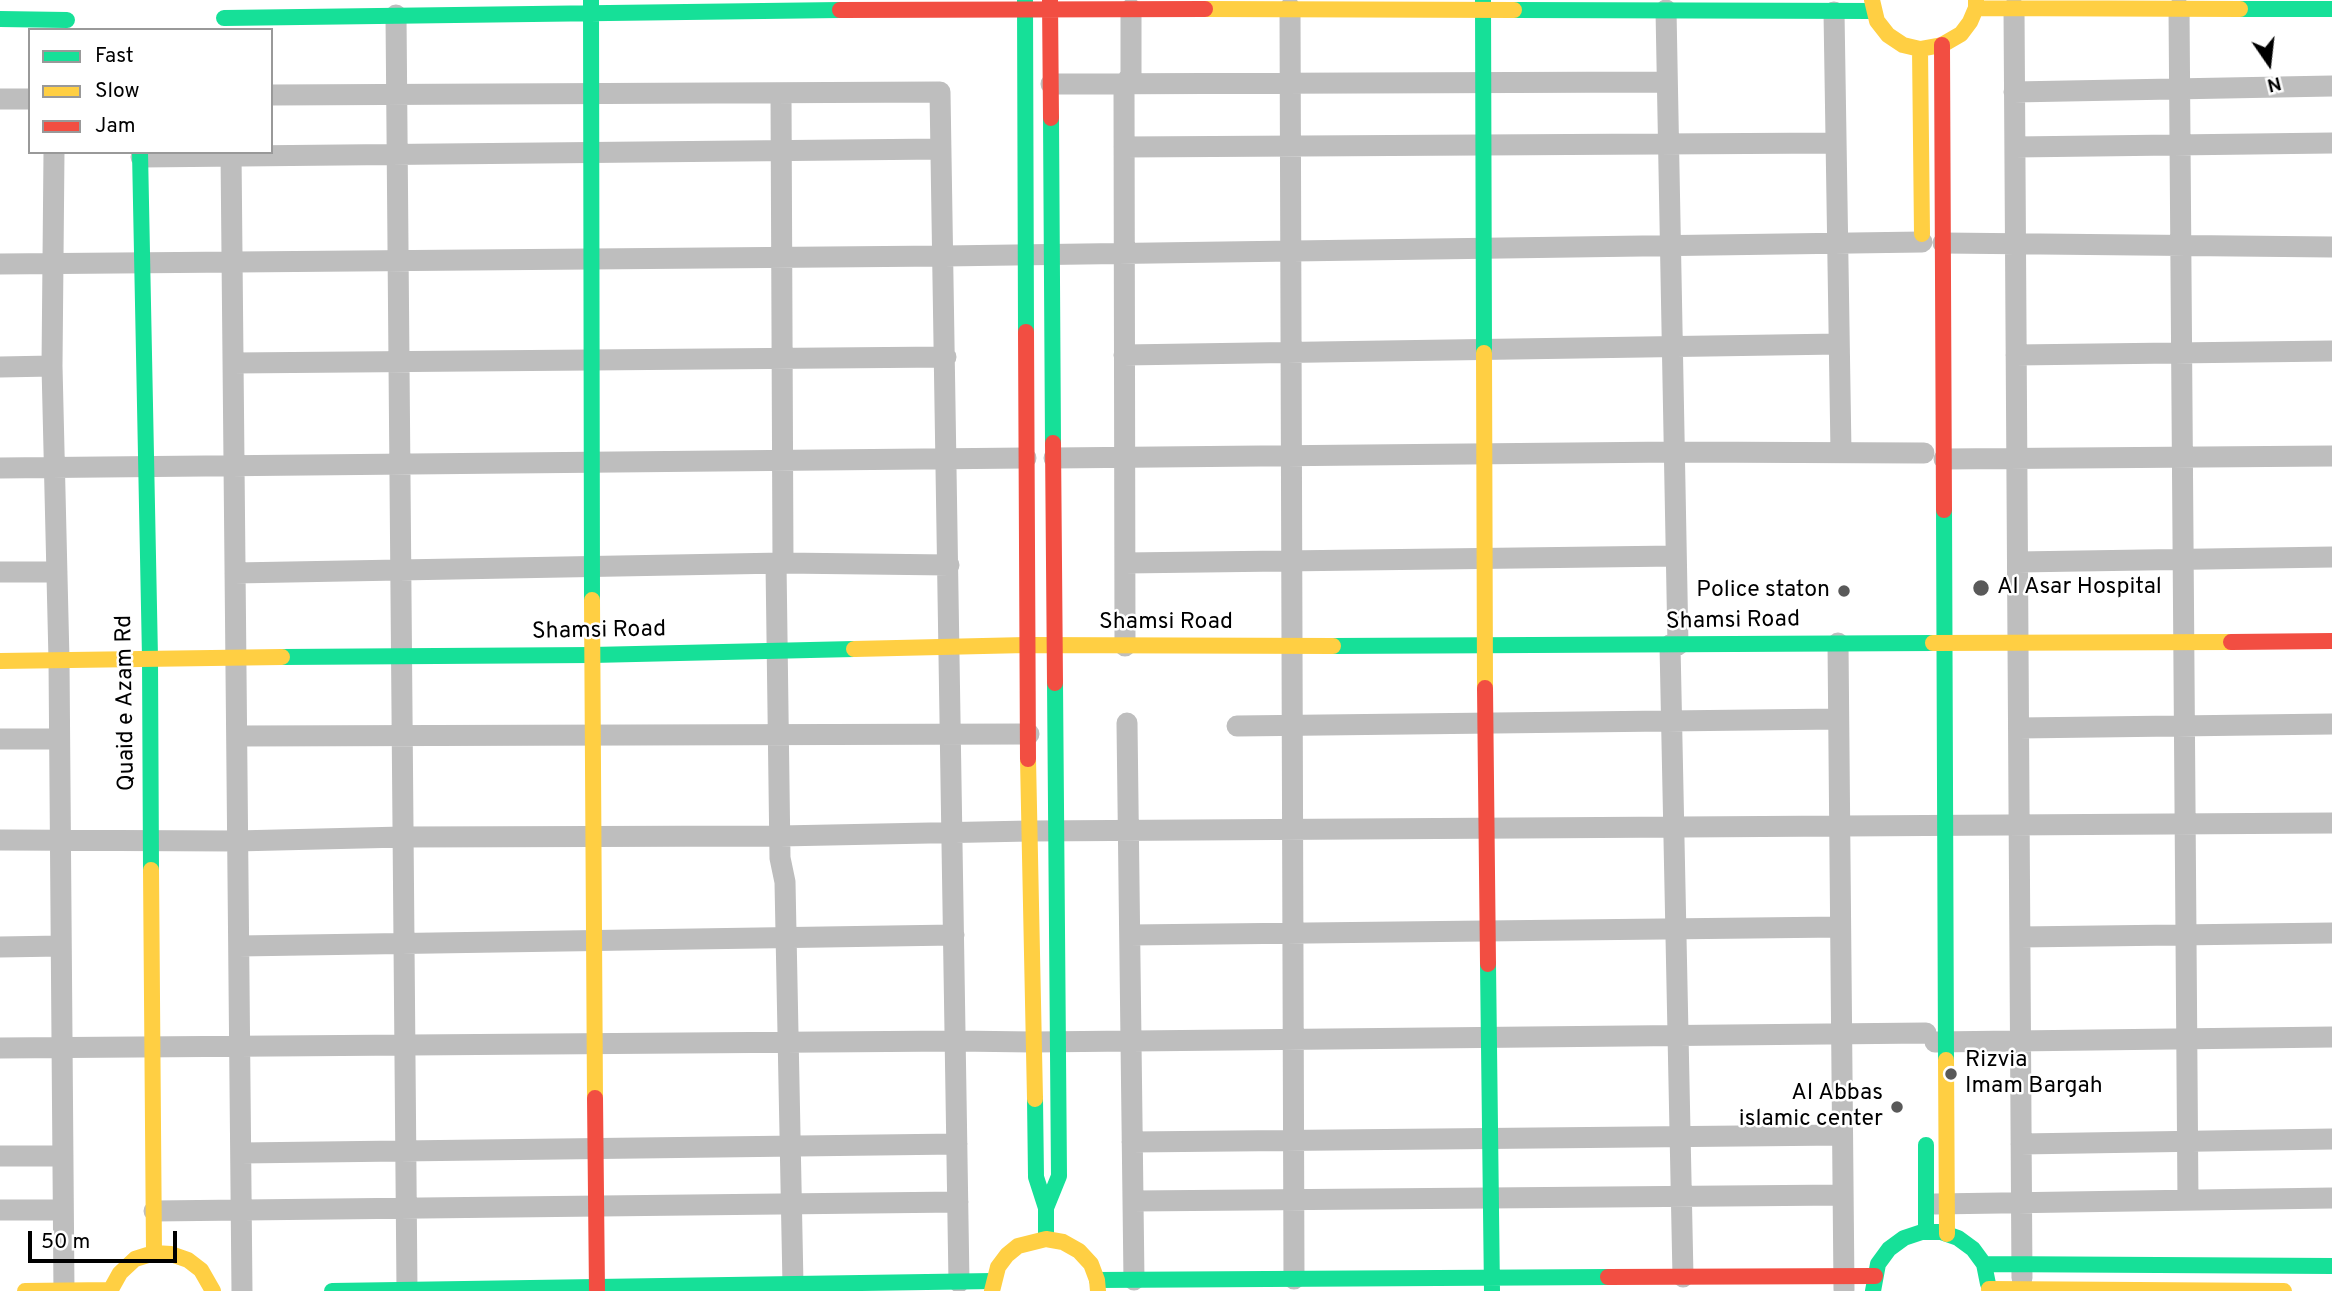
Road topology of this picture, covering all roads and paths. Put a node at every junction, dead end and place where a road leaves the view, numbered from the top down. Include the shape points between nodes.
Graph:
1 (68, 0) edge
2 (223, 0) edge
3 (1025, 4) edge
4 (1051, 4) edge
5 (1484, 4) edge
6 (1976, 4) edge
7 (592, 6) edge
8 (1873, 6) edge
9 (1290, 8) junction
10 (2014, 8) junction
11 (2179, 8) junction
12 (1131, 9) junction
13 (2332, 9) edge
14 (1666, 10) junction
15 (1834, 12) junction
16 (396, 15) junction
17 (0, 19) edge
18 (59, 20) edge
19 (223, 24) edge
20 (1942, 45) junction
21 (1920, 49) junction
22 (1667, 82) junction
23 (1484, 83) junction
24 (1051, 84) junction
25 (1291, 84) junction
26 (1124, 85) junction
27 (2332, 86) edge
28 (2179, 89) junction
29 (2014, 92) junction
30 (592, 93) junction
31 (781, 93) junction
32 (273, 94) edge
33 (397, 94) junction
34 (0, 99) edge
35 (28, 99) edge
36 (2332, 143) edge
37 (1668, 144) junction
38 (1836, 144) junction
39 (1484, 145) junction
40 (2179, 145) junction
41 (1291, 146) junction
42 (1124, 147) junction
43 (2015, 147) junction
44 (941, 149) junction
45 (781, 151) junction
46 (592, 152) junction
47 (54, 154) edge
48 (231, 154) edge
49 (397, 154) junction
50 (141, 155) edge
51 (1837, 241) junction
52 (2015, 243) junction
53 (1669, 245) junction
54 (2180, 246) junction
55 (1929, 247) junction
56 (2332, 247) edge
57 (1484, 248) junction
58 (1291, 251) junction
59 (1124, 253) junction
60 (1052, 254) junction
61 (1025, 255) junction
62 (944, 256) junction
63 (782, 258) junction
64 (592, 259) junction
65 (398, 261) junction
66 (232, 262) junction
67 (142, 263) junction
68 (0, 264) edge
69 (53, 264) junction
70 (1839, 344) junction
71 (1671, 347) junction
72 (1484, 349) junction
73 (2332, 351) edge
74 (1292, 352) junction
75 (2181, 353) junction
76 (1124, 355) junction
77 (2016, 355) junction
78 (946, 357) junction
79 (782, 358) junction
80 (592, 360) junction
81 (399, 362) junction
82 (233, 363) junction
83 (52, 366) junction
84 (0, 368) edge
85 (1674, 452) junction
86 (1841, 452) junction
87 (1485, 454) junction
88 (1929, 454) junction
89 (1292, 456) junction
90 (2332, 456) edge
91 (1125, 457) junction
92 (2182, 457) junction
93 (1026, 458) junction
94 (1054, 458) junction
95 (947, 459) junction
96 (2017, 459) junction
97 (783, 460) junction
98 (592, 462) junction
99 (400, 464) junction
100 (146, 466) junction
101 (234, 466) junction
102 (55, 467) junction
103 (0, 468) edge
104 (1676, 556) junction
105 (2332, 557) edge
106 (1485, 559) junction
107 (2183, 560) junction
108 (1292, 561) junction
109 (2018, 562) junction
110 (780, 563) junction
111 (1125, 563) junction
112 (949, 565) junction
113 (592, 566) junction
114 (401, 570) junction
115 (0, 572) edge
116 (57, 572) junction
117 (235, 573) junction
118 (2332, 641) edge
119 (1944, 642) junction
120 (2018, 642) junction
121 (2183, 642) junction
122 (1838, 643) junction
123 (1674, 645) junction
124 (1026, 646) junction
125 (1055, 646) junction
126 (1125, 646) junction
127 (1293, 646) junction
128 (1485, 646) junction
129 (950, 649) junction
130 (777, 652) junction
131 (592, 655) junction
132 (402, 656) junction
133 (236, 657) junction
134 (150, 658) junction
135 (59, 660) junction
136 (0, 661) edge
137 (1838, 719) junction
138 (1671, 721) junction
139 (1127, 723) dead end
140 (1486, 723) junction
141 (2332, 724) edge
142 (1293, 725) junction
143 (1237, 726) dead end
144 (2184, 726) junction
145 (2019, 728) junction
146 (778, 734) junction
147 (951, 734) junction
148 (1029, 734) junction
149 (593, 735) junction
150 (237, 736) junction
151 (403, 736) junction
152 (0, 739) edge
153 (59, 739) junction
154 (2332, 823) edge
155 (2185, 824) junction
156 (2020, 825) junction
157 (1840, 826) junction
158 (1674, 827) junction
159 (1931, 827) junction
160 (1487, 828) junction
161 (1293, 829) junction
162 (1129, 830) junction
163 (1030, 831) junction
164 (1057, 831) junction
165 (953, 832) junction
166 (780, 836) junction
167 (402, 837) junction
168 (594, 838) junction
169 (0, 840) edge
170 (60, 840) junction
171 (151, 841) junction
172 (236, 841) junction
173 (1840, 927) junction
174 (1675, 929) junction
175 (1488, 931) junction
176 (1294, 933) junction
177 (2332, 933) edge
178 (954, 935) junction
179 (1130, 935) junction
180 (2186, 935) junction
181 (2020, 937) junction
182 (786, 938) junction
183 (594, 941) junction
184 (404, 943) junction
185 (61, 946) junction
186 (239, 946) junction
187 (0, 947) edge
188 (1841, 1034) junction
189 (1678, 1035) junction
190 (1489, 1037) junction
191 (2332, 1037) edge
192 (1930, 1038) junction
193 (1294, 1039) junction
194 (2186, 1039) junction
195 (956, 1041) junction
196 (1131, 1041) junction
197 (2021, 1041) junction
198 (788, 1042) junction
199 (1033, 1042) junction
200 (1058, 1042) junction
201 (595, 1043) junction
202 (405, 1045) junction
203 (153, 1046) junction
204 (240, 1046) junction
205 (62, 1047) junction
206 (0, 1048) edge
207 (1926, 1123) dead end
208 (1842, 1135) junction
209 (1679, 1136) junction
210 (1490, 1138) junction
211 (2332, 1139) edge
212 (1294, 1140) junction
213 (1132, 1142) junction
214 (2187, 1142) junction
215 (957, 1144) junction
216 (2021, 1144) junction
217 (790, 1145) junction
218 (596, 1148) junction
219 (406, 1151) junction
220 (241, 1153) junction
221 (0, 1156) edge
222 (63, 1156) junction
223 (1843, 1195) junction
224 (1681, 1196) junction
225 (1491, 1198) junction
226 (2332, 1198) edge
227 (1294, 1200) junction
228 (2188, 1200) junction
229 (1133, 1201) junction
230 (958, 1202) junction
231 (791, 1203) junction
232 (2022, 1203) junction
233 (1937, 1204) junction
234 (596, 1206) junction
235 (407, 1208) junction
236 (1046, 1208) junction
237 (0, 1210) edge
238 (63, 1210) junction
239 (241, 1210) junction
240 (154, 1211) junction
241 (1926, 1232) junction
242 (1947, 1234) junction
243 (1046, 1239) junction
244 (154, 1253) junction
245 (1984, 1264) junction
246 (2022, 1264) junction
247 (2332, 1266) edge
248 (1682, 1277) junction
249 (1294, 1279) junction
250 (1134, 1280) junction
251 (959, 1282) junction
252 (793, 1284) junction
253 (1492, 1284) edge
254 (1844, 1284) edge
255 (1874, 1284) edge
256 (993, 1286) edge
257 (1098, 1286) edge
258 (597, 1289) edge
259 (407, 1290) edge
260 (1989, 1290) edge
261 (2022, 1290) edge
262 (25, 1291) edge
263 (64, 1291) edge
264 (110, 1291) edge
265 (213, 1291) edge
266 (242, 1291) edge
267 (332, 1291) edge
268 (2193, 1291) edge
269 (2284, 1291) edge

1 - 18 street
2 - 19 street
3 - 4 street
3 - 7 street
3 - 61 street
4 - 12 street
4 - 24 street
5 - 9 street
5 - 14 street
5 - 23 street
6 - 10 street
6 - 20 street via 1961,34
7 - 16 street
7 - 30 street
8 - 15 street
8 - 21 street via 1888,35
9 - 12 street
9 - 25 street
10 - 11 street
10 - 29 street
11 - 13 street
11 - 28 street
12 - 26 street via 1131,75
14 - 15 street
14 - 22 street
15 - 38 street
16 - 19 street
16 - 33 street
17 - 18 street
20 - 21 street
20 - 55 street
21 - 55 street
22 - 23 street
22 - 37 street
23 - 25 street
23 - 39 street
24 - 26 street
24 - 60 street
25 - 26 street
25 - 41 street
26 - 42 street
27 - 28 street
28 - 29 street
28 - 40 street
29 - 43 street
30 - 31 street
30 - 33 street
30 - 46 street
31 - 44 street via 940,92
31 - 45 street
32 - 33 street
33 - 49 street
34 - 35 street
36 - 40 street
37 - 38 street
37 - 39 street
37 - 53 street
38 - 51 street
39 - 41 street
39 - 57 street
40 - 43 street
40 - 54 street
41 - 42 street
41 - 58 street
42 - 59 street
43 - 52 street
44 - 45 street
44 - 62 street
45 - 46 street
45 - 63 street
46 - 49 street
46 - 64 street
47 - 69 street
48 - 49 street
48 - 50 street
48 - 66 street
49 - 65 street
50 - 67 street, Quaid e Azam Rd
51 - 53 street
51 - 55 street
51 - 70 street
52 - 54 street
52 - 55 street
52 - 77 street
53 - 57 street
53 - 71 street
54 - 56 street
54 - 75 street
55 - 88 street
57 - 58 street
57 - 72 street
58 - 59 street
58 - 74 street
59 - 60 street
59 - 76 street
60 - 61 street
60 - 94 street
61 - 62 street
61 - 93 street
62 - 63 street
62 - 78 street
63 - 64 street
63 - 79 street
64 - 65 street
64 - 80 street
65 - 66 street
65 - 81 street
66 - 67 street
66 - 82 street
67 - 69 street
67 - 100 street, Quaid e Azam Rd
68 - 69 street
69 - 83 street
70 - 71 street
70 - 86 street
71 - 72 street
71 - 85 street
72 - 74 street
72 - 87 street
73 - 75 street
74 - 76 street
74 - 89 street
75 - 77 street
75 - 92 street
76 - 91 street
77 - 96 street
78 - 79 street
78 - 95 street
79 - 80 street
79 - 97 street
80 - 81 street
80 - 98 street
81 - 82 street
81 - 99 street
82 - 101 street
83 - 84 street
83 - 102 street
85 - 86 street
85 - 87 street
85 - 104 street
86 - 88 street
87 - 89 street
87 - 106 street
88 - 96 street
88 - 119 street
89 - 91 street
89 - 108 street
90 - 92 street
91 - 94 street
91 - 111 street
92 - 96 street
92 - 107 street
93 - 95 street
93 - 124 street
94 - 125 street
95 - 97 street
95 - 112 street
96 - 109 street
97 - 98 street
97 - 110 street
98 - 99 street
98 - 113 street
99 - 101 street
99 - 114 street
100 - 101 street
100 - 102 street
100 - 134 street, Quaid e Azam Rd
101 - 117 street
102 - 103 street
102 - 116 street
104 - 106 street
104 - 123 street
105 - 107 street
106 - 108 street
106 - 128 street
107 - 109 street
107 - 121 street
108 - 111 street
108 - 127 street
109 - 120 street
110 - 112 street
110 - 113 street
110 - 130 street
111 - 126 street
112 - 129 street
113 - 114 street
113 - 131 street
114 - 117 street
114 - 132 street
115 - 116 street
116 - 135 street
117 - 133 street
118 - 121 street, Shamsi Road
119 - 120 street, Shamsi Road
119 - 122 street, Shamsi Road
119 - 159 street
120 - 121 street, Shamsi Road
120 - 145 street
121 - 144 street
122 - 123 street, Shamsi Road
122 - 137 street
123 - 128 street, Shamsi Road
123 - 138 street
124 - 125 street, Shamsi Road
124 - 129 street, Shamsi Road
124 - 148 street
125 - 126 street, Shamsi Road
125 - 164 street
126 - 127 street, Shamsi Road
127 - 128 street, Shamsi Road
127 - 142 street
128 - 140 street
129 - 130 street, Shamsi Road
129 - 147 street
130 - 131 street, Shamsi Road
130 - 146 street
131 - 132 street, Shamsi Road
131 - 149 street
132 - 133 street, Shamsi Road
132 - 151 street
133 - 134 street, Shamsi Road
133 - 150 street
134 - 135 street, Shamsi Road
134 - 171 street, Quaid e Azam Rd
135 - 136 street, Shamsi Road
135 - 153 street
137 - 138 street
137 - 157 street
138 - 140 street
138 - 158 street
139 - 162 street
140 - 142 street
140 - 160 street
141 - 144 street
142 - 143 street
142 - 161 street
144 - 145 street
144 - 155 street
145 - 156 street
146 - 147 street
146 - 149 street
146 - 166 street
147 - 148 street
147 - 165 street
148 - 163 street
149 - 151 street
149 - 168 street
150 - 151 street
150 - 172 street
151 - 167 street
152 - 153 street
153 - 170 street
154 - 155 street
155 - 156 street
155 - 180 street
156 - 159 street
156 - 181 street
157 - 158 street
157 - 159 street
157 - 173 street
158 - 160 street
158 - 174 street
159 - 192 street
160 - 161 street
160 - 175 street
161 - 162 street
161 - 176 street
162 - 164 street
162 - 179 street
163 - 164 street
163 - 165 street
163 - 199 street
164 - 200 street
165 - 166 street
165 - 178 street
166 - 168 street
166 - 182 street
167 - 168 street
167 - 172 street
167 - 184 street
168 - 183 street
169 - 170 street
170 - 171 street
170 - 185 street
171 - 172 street
171 - 203 street, Quaid e Azam Rd
172 - 186 street
173 - 174 street
173 - 188 street
174 - 175 street
174 - 189 street
175 - 176 street
175 - 190 street
176 - 179 street
176 - 193 street
177 - 180 street
178 - 182 street
178 - 195 street
179 - 196 street
180 - 181 street
180 - 194 street
181 - 197 street
182 - 183 street
182 - 198 street
183 - 184 street
183 - 201 street
184 - 186 street
184 - 202 street
185 - 187 street
185 - 205 street
186 - 204 street
188 - 189 street
188 - 192 street
188 - 208 street
189 - 190 street
189 - 209 street
190 - 193 street
190 - 210 street
191 - 194 street
192 - 197 street
192 - 233 street
193 - 196 street
193 - 212 street
194 - 197 street
194 - 214 street
195 - 198 street
195 - 199 street
195 - 215 street
196 - 200 street
196 - 213 street
197 - 216 street
198 - 201 street
198 - 217 street
199 - 200 street
199 - 236 street via 1036,1177
200 - 236 street via 1059,1176
201 - 202 street
201 - 218 street
202 - 204 street
202 - 219 street
203 - 204 street
203 - 205 street
203 - 240 street, Quaid e Azam Rd
204 - 220 street
205 - 206 street
205 - 222 street
207 - 233 street
208 - 209 street
208 - 223 street
209 - 210 street
209 - 224 street
210 - 212 street
210 - 225 street
211 - 214 street
212 - 213 street
212 - 227 street
213 - 229 street
214 - 216 street
214 - 228 street
215 - 217 street
215 - 230 street
216 - 232 street
217 - 218 street
217 - 231 street
218 - 219 street
218 - 234 street
219 - 220 street
219 - 235 street
220 - 239 street
221 - 222 street
222 - 238 street
223 - 224 street
223 - 254 street
224 - 225 street
224 - 248 street
225 - 227 street
225 - 253 street
226 - 228 street
227 - 229 street
227 - 249 street
228 - 232 street
229 - 250 street
230 - 231 street
230 - 251 street
231 - 234 street
231 - 252 street
232 - 233 street
232 - 246 street
233 - 241 street
233 - 242 street
234 - 235 street
234 - 258 street
235 - 239 street
235 - 259 street
236 - 243 street
237 - 238 street
238 - 263 street
239 - 240 street
239 - 266 street
240 - 244 street, Quaid e Azam Rd
241 - 242 street
241 - 255 street via 1904,1238 1889,1249 1878,1264
242 - 245 street via 1973,1249
243 - 256 street via 1007,1255
243 - 257 street via 1079,1251 1091,1264
244 - 264 street via 135,1259
244 - 265 street via 188,1260 201,1270
245 - 246 street
245 - 260 street
246 - 247 street
246 - 261 street
248 - 253 street
248 - 254 street
249 - 250 street
249 - 253 street
250 - 257 street
251 - 252 street
251 - 256 street
252 - 258 street
254 - 255 street
258 - 259 street
259 - 267 street
260 - 261 street
261 - 268 street
262 - 263 street
263 - 264 street
268 - 269 street

